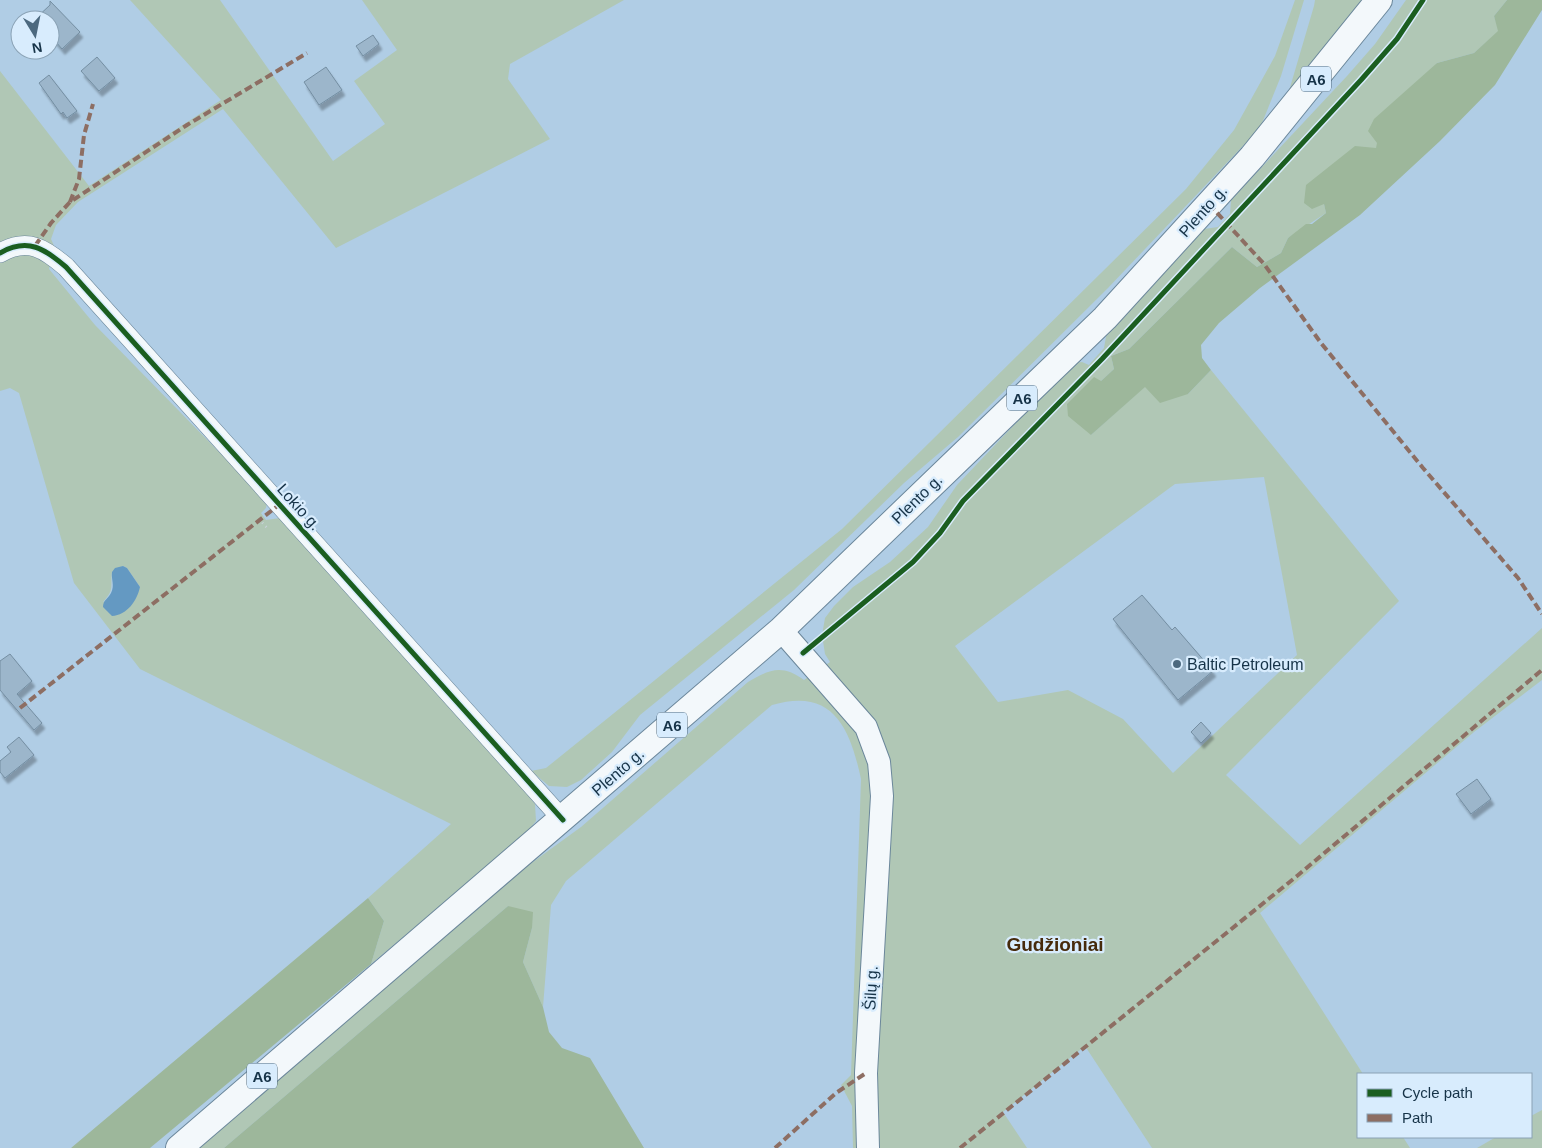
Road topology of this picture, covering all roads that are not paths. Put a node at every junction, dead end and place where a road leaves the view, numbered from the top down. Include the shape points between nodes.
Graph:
1 (1379, 0) edge
2 (1398, 0) edge
3 (1252, 157) junction
4 (0, 253) edge
5 (781, 630) junction
6 (563, 820) junction
7 (179, 1148) edge
8 (868, 1148) edge

1 - 3 highway, Plento g. / A6
2 - 3 highway, Plento g. / A6 via 1318,96
3 - 5 highway, Plento g. / A6 via 1105,318
4 - 6 street, Lokio g. via 17,246 35,246 49,252 66,267
5 - 6 highway, Plento g. / A6
5 - 8 main road, Šilų g. via 866,727 880,762 882,796 866,1073
6 - 7 highway, A6

